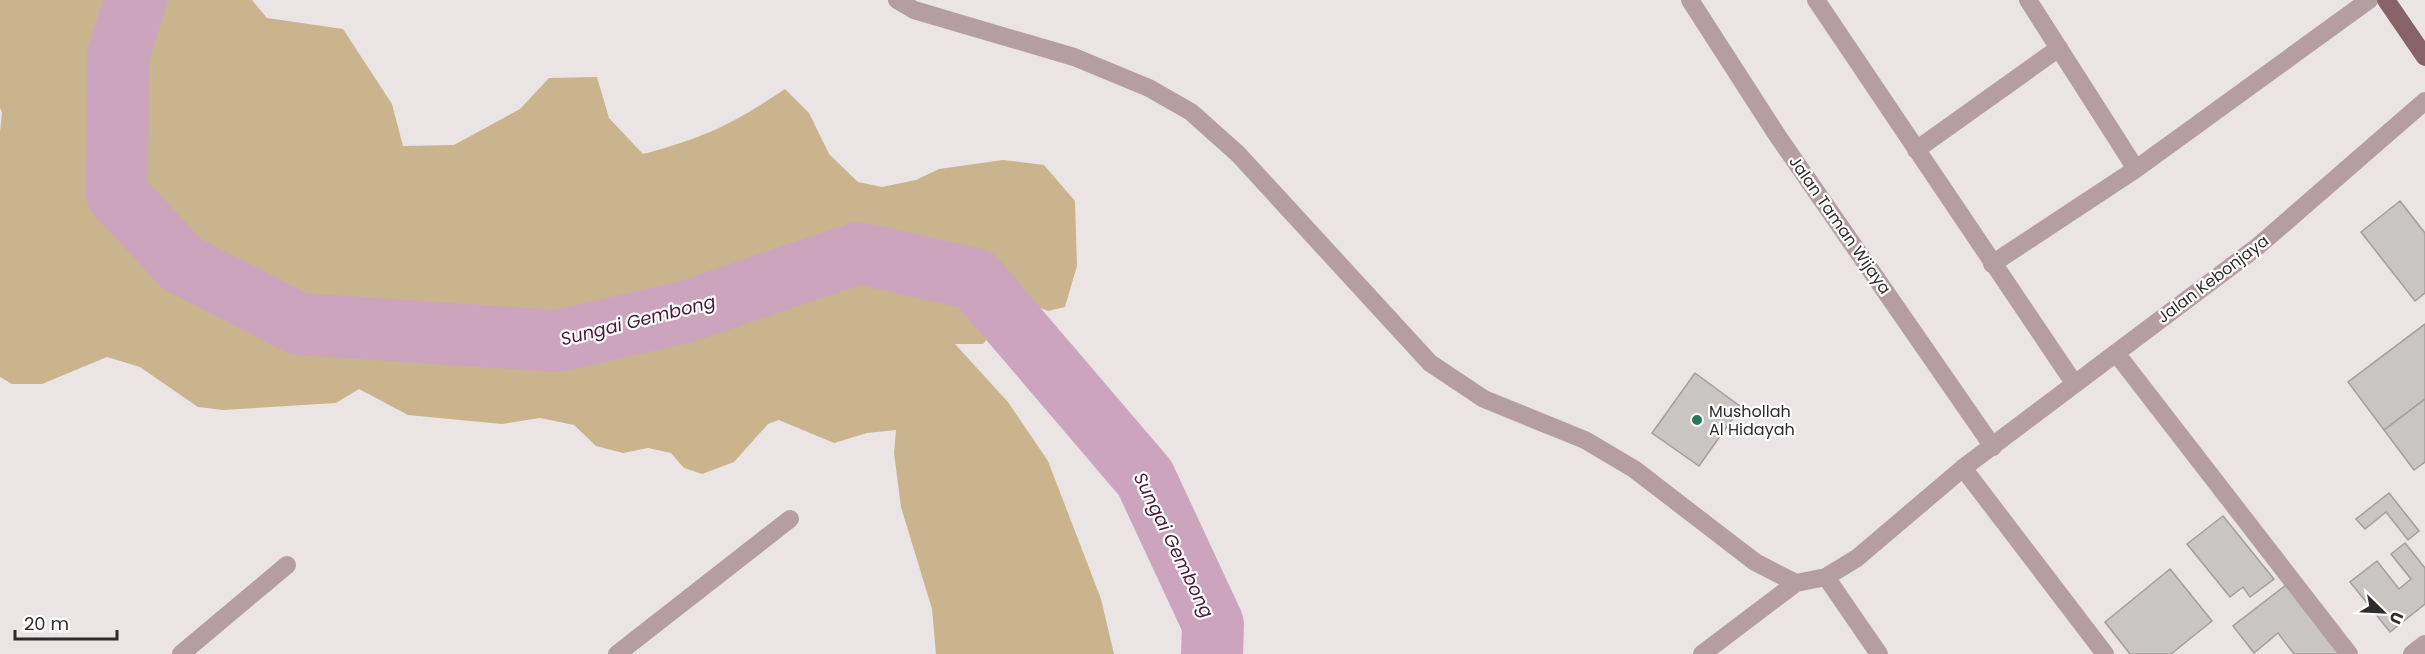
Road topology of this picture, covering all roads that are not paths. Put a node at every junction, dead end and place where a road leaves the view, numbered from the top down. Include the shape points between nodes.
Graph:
1 (897, 0) edge
2 (1690, 0) edge
3 (1816, 0) edge
4 (2028, 0) edge
5 (2369, 0) edge
6 (2386, 0) edge
7 (2059, 48) junction
8 (2425, 57) edge
9 (2425, 101) edge
10 (1916, 150) junction
11 (2136, 169) junction
12 (1992, 264) junction
13 (2116, 353) junction
14 (2074, 383) junction
15 (1993, 447) junction
16 (1964, 468) junction
17 (790, 519) dead end
18 (287, 565) dead end
19 (1826, 577) junction
20 (1796, 583) junction
21 (2425, 645) edge
22 (181, 654) edge
23 (617, 654) edge
24 (1702, 654) edge
25 (1880, 654) edge
26 (2105, 654) edge
27 (2349, 654) edge
28 (2412, 654) edge

1 - 20 street via 914,10 1074,57 1149,88 1191,112 1238,154 1430,363 1484,399 1585,440 1634,469 1755,562
2 - 15 street, Jalan Taman Wijaya
3 - 10 street
4 - 7 street
5 - 11 street
6 - 8 main road
7 - 10 street
7 - 11 street
9 - 13 street, Jalan Kebonjaya via 2257,247
10 - 12 street
11 - 12 street
12 - 14 street
13 - 14 street, Jalan Kebonjaya
13 - 27 street
14 - 15 street, Jalan Kebonjaya
15 - 16 street, Jalan Kebonjaya
16 - 19 street, Jalan Kebonjaya via 1857,558
16 - 26 street
17 - 23 street
18 - 22 street
19 - 20 street
19 - 25 street
20 - 24 street
21 - 28 street

